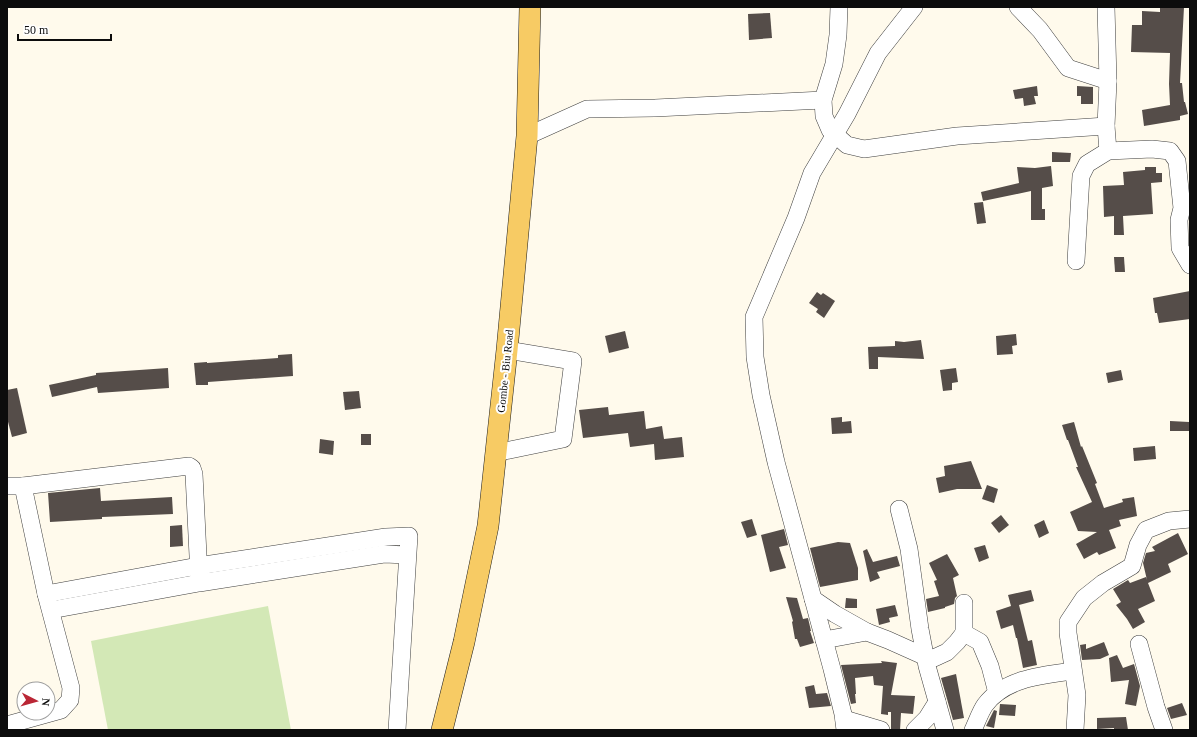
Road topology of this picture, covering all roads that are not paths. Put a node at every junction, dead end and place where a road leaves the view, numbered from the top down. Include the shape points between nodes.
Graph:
1 (530, 7) edge
2 (839, 7) edge
3 (914, 7) edge
4 (1018, 7) edge
5 (1106, 7) edge
6 (1108, 82) junction
7 (822, 100) junction
8 (1106, 126) junction
9 (835, 134) junction
10 (527, 136) junction
11 (1108, 151) junction
12 (1186, 207) edge
13 (1076, 261) dead end
14 (1190, 265) edge
15 (507, 350) junction
16 (495, 453) junction
17 (15, 486) edge
18 (899, 509) dead end
19 (1190, 519) edge
20 (407, 555) junction
21 (198, 566) junction
22 (199, 583) junction
23 (813, 599) junction
24 (49, 602) junction
25 (964, 603) dead end
26 (867, 632) junction
27 (964, 633) junction
28 (824, 640) junction
29 (1139, 644) dead end
30 (926, 657) junction
31 (1073, 671) junction
32 (997, 693) junction
33 (937, 702) junction
34 (7, 725) edge
35 (844, 725) edge
36 (397, 730) edge
37 (442, 730) edge
38 (881, 730) edge
39 (914, 730) edge
40 (945, 730) edge
41 (973, 730) edge
42 (1075, 730) edge
43 (1164, 730) edge

1 - 10 main road, Gombe - Biu Road
2 - 7 street via 834,64
3 - 9 street via 878,53
4 - 6 street via 1040,30 1068,68
5 - 6 street
6 - 8 street
7 - 9 street via 824,116 830,130
7 - 10 street via 587,109
8 - 9 street via 957,136 864,149 847,145
8 - 11 street
9 - 23 street via 812,173 754,317 755,357 761,395 776,462
10 - 15 main road, Gombe - Biu Road
11 - 12 street via 1170,151 1177,161
11 - 13 street via 1087,164 1081,176
12 - 14 street via 1179,220 1180,248
15 - 16 main road, Gombe - Biu Road
15 - 16 street via 573,361 563,439
16 - 37 main road, Gombe - Biu Road via 488,526 464,642
17 - 21 street via 189,466 194,474
17 - 24 street
18 - 30 street via 909,549
19 - 31 street via 1169,521 1146,530 1138,545 1132,566 1084,598 1068,622
20 - 21 street via 409,536 386,537
20 - 22 street via 384,554
20 - 36 street
21 - 22 street
21 - 24 street
22 - 24 street
23 - 26 street
23 - 28 street
24 - 34 street via 71,688 70,700 61,710
25 - 27 street
26 - 28 street
26 - 30 street
27 - 30 street via 946,652 934,658
27 - 32 street via 980,642
28 - 35 street
29 - 43 street
30 - 33 street
31 - 32 street via 1038,676 1004,687
31 - 42 street via 1077,695
32 - 41 street via 985,705
33 - 39 street via 927,718
33 - 40 street
35 - 38 street

